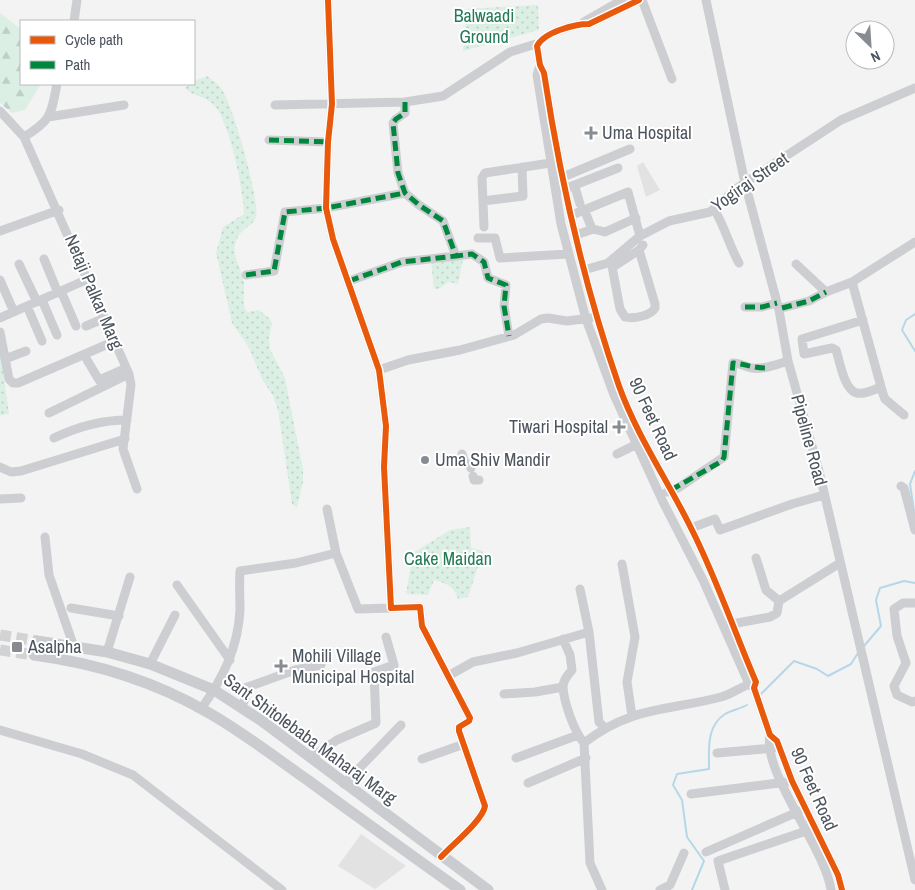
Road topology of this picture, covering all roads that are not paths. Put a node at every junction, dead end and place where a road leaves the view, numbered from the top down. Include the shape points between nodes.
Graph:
1 (77, 0) edge
2 (328, 0) edge
3 (622, 0) edge
4 (641, 0) edge
5 (706, 0) edge
6 (74, 20) edge
7 (582, 24) junction
8 (539, 43) junction
9 (672, 79) dead end
10 (57, 85) edge
11 (915, 88) edge
12 (405, 102) junction
13 (332, 104) junction
14 (124, 105) dead end
15 (275, 105) dead end
16 (0, 111) edge
17 (48, 118) junction
18 (549, 133) junction
19 (24, 137) junction
20 (269, 140) dead end
21 (328, 142) junction
22 (630, 149) dead end
23 (550, 163) junction
24 (522, 167) junction
25 (618, 168) dead end
26 (563, 177) junction
27 (745, 183) junction
28 (571, 188) junction
29 (624, 188) dead end
30 (406, 192) junction
31 (556, 192) junction
32 (483, 201) junction
33 (582, 207) junction
34 (326, 208) junction
35 (59, 210) junction
36 (714, 210) junction
37 (572, 215) junction
38 (636, 218) junction
39 (561, 224) junction
40 (484, 227) dead end
41 (592, 229) junction
42 (0, 231) edge
43 (576, 235) junction
44 (478, 238) dead end
45 (915, 242) edge
46 (641, 244) junction
47 (456, 256) junction
48 (581, 256) junction
49 (568, 257) junction
50 (44, 259) dead end
51 (739, 263) dead end
52 (19, 264) dead end
53 (612, 264) junction
54 (796, 264) dead end
55 (584, 270) junction
56 (246, 274) dead end
57 (0, 280) edge
58 (88, 280) junction
59 (349, 281) junction
60 (852, 282) junction
61 (59, 292) junction
62 (826, 292) junction
63 (40, 301) junction
64 (27, 306) junction
65 (779, 306) junction
66 (745, 307) dead end
67 (14, 312) junction
68 (597, 316) junction
69 (0, 318) edge
70 (105, 318) junction
71 (586, 319) junction
72 (863, 320) junction
73 (76, 326) dead end
74 (86, 326) dead end
75 (57, 335) dead end
76 (508, 336) junction
77 (1, 338) edge
78 (42, 341) dead end
79 (115, 341) junction
80 (26, 351) dead end
81 (6, 360) junction
82 (88, 360) dead end
83 (788, 361) junction
84 (379, 370) junction
85 (128, 371) junction
86 (882, 387) junction
87 (49, 413) dead end
88 (904, 415) dead end
89 (127, 420) junction
90 (54, 438) dead end
91 (125, 439) junction
92 (640, 443) junction
93 (462, 454) dead end
94 (617, 454) dead end
95 (0, 467) edge
96 (474, 475) dead end
97 (902, 486) dead end
98 (137, 489) dead end
99 (671, 490) junction
100 (660, 494) junction
101 (824, 495) junction
102 (21, 498) dead end
103 (0, 499) edge
104 (327, 509) dead end
105 (691, 528) junction
106 (915, 530) edge
107 (45, 537) dead end
108 (336, 553) junction
109 (756, 558) dead end
110 (840, 563) junction
111 (622, 564) dead end
112 (130, 577) dead end
113 (177, 585) dead end
114 (580, 589) dead end
115 (779, 601) junction
116 (915, 603) edge
117 (71, 608) dead end
118 (391, 608) junction
119 (174, 615) dead end
120 (119, 616) junction
121 (726, 625) junction
122 (589, 632) junction
123 (386, 637) dead end
124 (563, 639) junction
125 (36, 641) tunnel mouth
126 (74, 647) junction
127 (107, 652) junction
128 (34, 655) tunnel mouth
129 (230, 660) junction
130 (150, 664) junction
131 (321, 665) dead end
132 (448, 676) junction
133 (753, 684) junction
134 (563, 687) junction
135 (214, 690) junction
136 (504, 694) dead end
137 (915, 701) edge
138 (241, 708) junction
139 (201, 709) junction
140 (632, 716) junction
141 (401, 724) dead end
142 (604, 727) junction
143 (0, 730) edge
144 (770, 735) junction
145 (581, 739) junction
146 (464, 744) junction
147 (779, 746) junction
148 (769, 749) junction
149 (717, 754) dead end
150 (310, 758) junction
151 (516, 758) dead end
152 (586, 758) junction
153 (422, 759) dead end
154 (792, 781) junction
155 (528, 783) dead end
156 (782, 783) junction
157 (344, 784) junction
158 (358, 794) junction
159 (690, 794) dead end
160 (346, 808) junction
161 (801, 811) junction
162 (809, 829) junction
163 (706, 852) dead end
164 (684, 853) dead end
165 (441, 856) junction
166 (915, 880) edge
167 (282, 890) edge
168 (460, 890) edge
169 (488, 890) edge
170 (602, 890) edge
171 (660, 890) edge
172 (725, 890) edge
173 (830, 890) edge
174 (842, 890) edge

1 - 6 street
2 - 13 street
3 - 7 street
4 - 7 street via 590,24
4 - 9 street
5 - 27 street, Pipeline Road
7 - 8 street
8 - 12 street via 510,52 443,96
8 - 18 street, 90 Feet Road via 537,75
10 - 17 street
11 - 27 street, Yogiraj Street via 840,120
12 - 13 street
12 - 30 street via 405,113 393,124 398,173
13 - 15 street
13 - 21 street
14 - 17 street
16 - 19 street, Netaji Palkar Marg
17 - 19 street
18 - 23 street, 90 Feet Road
18 - 26 street, 90 Feet Road
19 - 35 street, Netaji Palkar Marg
20 - 21 street
21 - 34 street
22 - 26 street
23 - 24 street
23 - 31 street, 90 Feet Road
24 - 32 street via 485,172 482,178
24 - 32 street via 523,196
25 - 28 street
26 - 28 street, 90 Feet Road
27 - 36 street, Yogiraj Street
27 - 65 street, Pipeline Road
28 - 31 street
28 - 33 street
28 - 37 street, 90 Feet Road
29 - 33 street
30 - 34 street
30 - 47 street via 419,205 443,220
31 - 39 street, 90 Feet Road
32 - 40 street
33 - 37 street
33 - 38 street via 628,192
33 - 41 street
34 - 56 street via 285,212 274,271
34 - 59 street via 333,240
35 - 42 street
35 - 58 street, Netaji Palkar Marg
36 - 46 street, Yogiraj Street via 669,221
36 - 51 street
37 - 39 street
37 - 43 street, 90 Feet Road
38 - 41 street via 605,232
38 - 46 street
39 - 49 street, 90 Feet Road
41 - 43 street
43 - 48 street, 90 Feet Road
44 - 49 street via 495,238 500,258
45 - 60 street
46 - 53 street, Yogiraj Street
46 - 53 street
46 - 53 street via 654,312 629,318 625,316 620,309
47 - 59 street via 402,262
47 - 76 street via 472,254 484,262 488,278 506,285 504,306
48 - 49 street
48 - 55 street, 90 Feet Road
49 - 71 street, 90 Feet Road
50 - 61 street
52 - 63 street
53 - 55 street, Yogiraj Street
54 - 62 street
55 - 68 street, 90 Feet Road
57 - 67 street
58 - 61 street
58 - 70 street, Netaji Palkar Marg
59 - 84 street
60 - 62 street
60 - 72 street
61 - 63 street
61 - 73 street
62 - 65 street via 809,301
63 - 64 street
63 - 75 street
64 - 67 street
64 - 78 street
65 - 66 street
65 - 83 street, Pipeline Road
67 - 69 street
68 - 71 street
68 - 92 street, 90 Feet Road
70 - 74 street
70 - 79 street, Netaji Palkar Marg
71 - 76 street via 541,319 524,331
71 - 92 street, 90 Feet Road via 614,395
72 - 86 street
72 - 86 street via 801,340 806,354 832,348 836,350 850,387 857,393
76 - 84 street
77 - 81 street
79 - 81 street via 18,383 9,379
79 - 85 street, Netaji Palkar Marg
80 - 81 street
82 - 85 street via 98,380
83 - 99 street via 766,368 733,364 724,457
83 - 101 street, Pipeline Road
84 - 118 street via 386,426 384,467
85 - 87 street
85 - 89 street, Netaji Palkar Marg via 131,385
86 - 88 street via 885,399
89 - 90 street via 78,427
89 - 91 street, Netaji Palkar Marg
91 - 95 street via 21,471 10,472
91 - 98 street, Netaji Palkar Marg via 123,450
92 - 94 street
92 - 99 street, 90 Feet Road
92 - 100 street, 90 Feet Road
93 - 96 street
97 - 106 street
99 - 100 street
99 - 105 street, 90 Feet Road
100 - 121 street, 90 Feet Road
101 - 105 street via 720,530 715,519
101 - 110 street, Pipeline Road
102 - 103 street
104 - 108 street
105 - 121 street, 90 Feet Road
107 - 126 street via 49,575
108 - 118 street via 358,608
108 - 129 street via 240,571 240,610
109 - 115 street via 766,590
110 - 115 street
110 - 166 street, Pipeline Road
111 - 140 street via 635,637 627,682
112 - 120 street
113 - 129 street
114 - 122 street
115 - 121 street via 777,613 770,617
116 - 137 street via 903,603 894,609 897,636 906,662 894,686 897,696
117 - 120 street
118 - 132 street via 420,607 422,626
119 - 130 street
120 - 127 street
121 - 133 street, 90 Feet Road
122 - 124 street
122 - 142 street via 599,722
123 - 150 street via 394,665 374,672 376,723 337,740
124 - 132 street via 473,662
124 - 134 street via 572,670
125 - 126 main road, Sant Shitolebaba Maharaj Marg
126 - 127 main road, Sant Shitolebaba Maharaj Marg
127 - 130 main road, Sant Shitolebaba Maharaj Marg
128 - 139 main road, Sant Shitolebaba Maharaj Marg via 90,664 172,694
129 - 135 street
130 - 135 main road, Sant Shitolebaba Maharaj Marg
131 - 138 street via 295,670 242,689 245,699
132 - 146 street via 470,718 459,732
133 - 140 street via 722,696
133 - 144 street, 90 Feet Road
134 - 136 street
134 - 145 street via 573,725
135 - 138 main road, Sant Shitolebaba Maharaj Marg
135 - 139 street
138 - 150 main road, Sant Shitolebaba Maharaj Marg
139 - 160 main road, Sant Shitolebaba Maharaj Marg via 259,745
140 - 142 street
141 - 157 street
142 - 145 street
143 - 167 street via 82,754 133,775
144 - 147 street, 90 Feet Road
144 - 148 street, 90 Feet Road
145 - 151 street
145 - 152 street
146 - 153 street
146 - 165 street via 484,811
147 - 148 street
147 - 154 street, 90 Feet Road
148 - 149 street
148 - 156 street, 90 Feet Road
150 - 157 main road, Sant Shitolebaba Maharaj Marg
152 - 155 street
152 - 170 street via 590,863
154 - 156 street
154 - 161 street, 90 Feet Road
156 - 159 street
156 - 161 street, 90 Feet Road
157 - 158 main road, Sant Shitolebaba Maharaj Marg
158 - 160 main road
158 - 165 main road, Sant Shitolebaba Maharaj Marg
160 - 168 main road, Sant Shitolebaba Maharaj Marg
161 - 162 street, 90 Feet Road
161 - 163 street
162 - 172 street via 718,862
162 - 173 street, 90 Feet Road
162 - 174 street, 90 Feet Road via 838,875
164 - 171 street via 670,885
165 - 169 main road, Sant Shitolebaba Maharaj Marg

